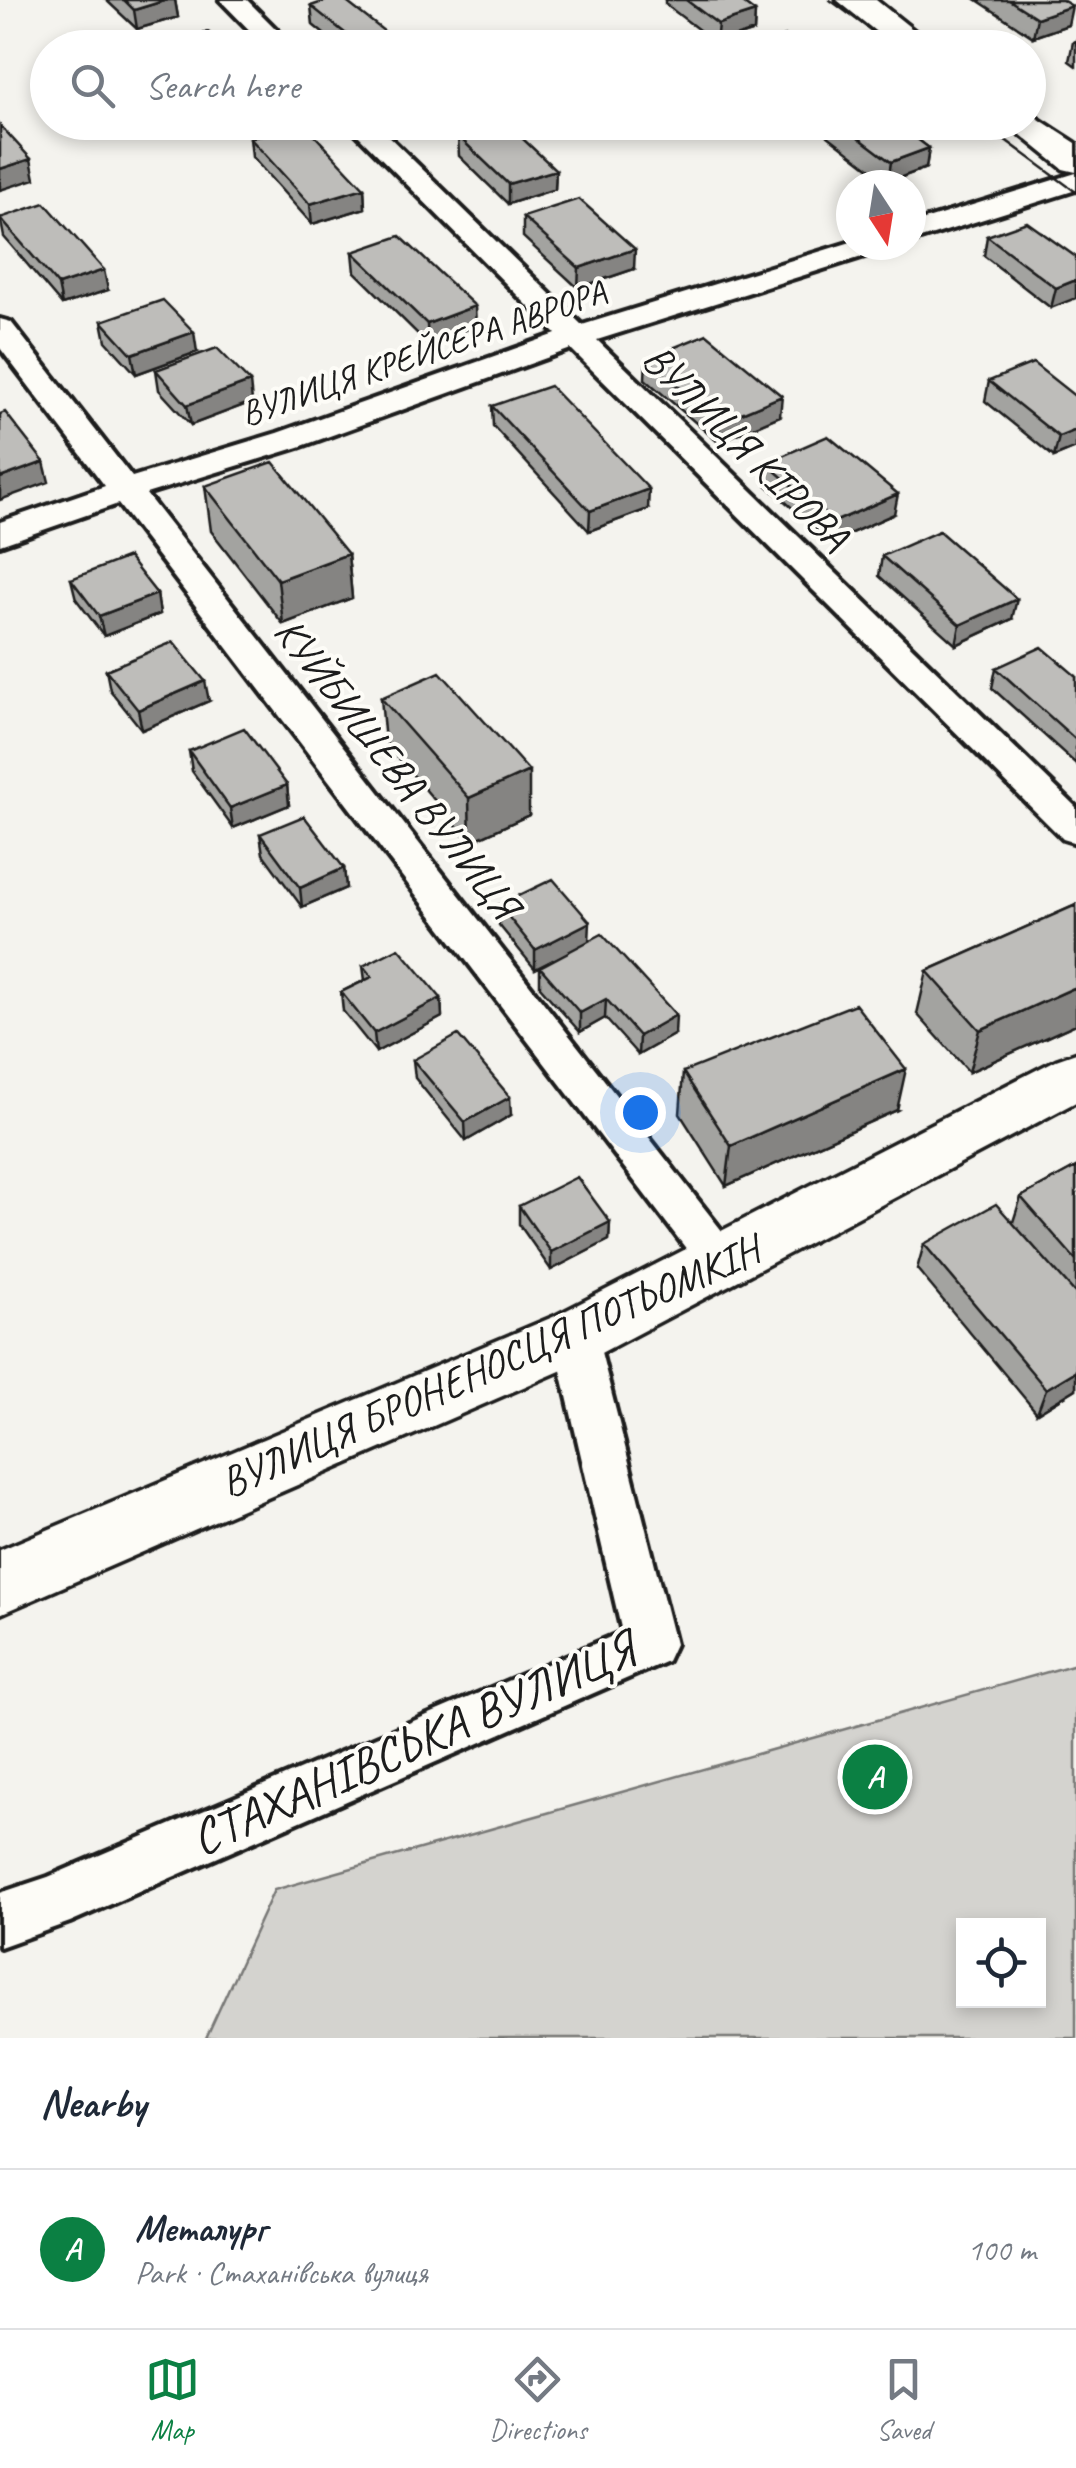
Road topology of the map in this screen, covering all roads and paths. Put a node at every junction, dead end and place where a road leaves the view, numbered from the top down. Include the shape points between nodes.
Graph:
1 (234, 0) edge
2 (854, 0) edge
3 (264, 30) edge
4 (895, 30) edge
5 (1046, 139) edge
6 (376, 140) edge
7 (1076, 161) edge
8 (1076, 182) edge
9 (926, 228) edge
10 (836, 256) edge
11 (0, 328) edge
12 (576, 337) junction
13 (128, 489) junction
14 (0, 534) edge
15 (1076, 829) edge
16 (1076, 1076) edge
17 (722, 1263) junction
18 (575, 1336) junction
19 (0, 1582) edge
20 (0, 1920) edge

1 - 3 street
2 - 4 street
5 - 7 street
6 - 12 street, ВУЛИЦЯ КІРОВА
8 - 9 street
10 - 12 street, ВУЛИЦЯ КРЕЙСЕРА АВРОРА
11 - 13 street, КУЙБИШЕВА ВУЛИЦЯ
12 - 13 street, ВУЛИЦЯ КРЕЙСЕРА АВРОРА via 288,440
12 - 15 street, ВУЛИЦЯ КІРОВА
13 - 14 street, ВУЛИЦЯ КРЕЙСЕРА АВРОРА
13 - 17 street, КУЙБИШЕВА ВУЛИЦЯ
16 - 17 street, ВУЛИЦЯ БРОНЕНОСЦЯ ПОТЬОМКІН
17 - 18 street, ВУЛИЦЯ БРОНЕНОСЦЯ ПОТЬОМКІН
18 - 19 street, ВУЛИЦЯ БРОНЕНОСЦЯ ПОТЬОМКІН
18 - 20 street, СТАХАНІВСЬКА ВУЛИЦЯ via 650,1644

